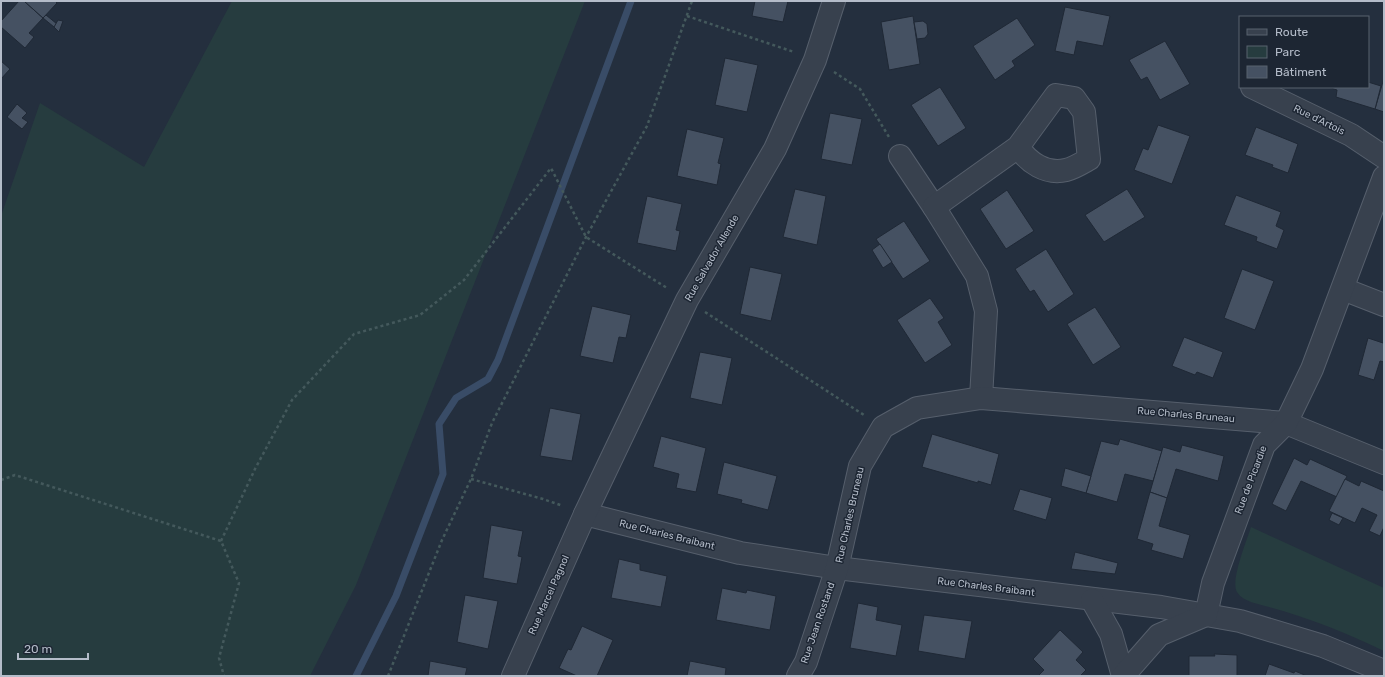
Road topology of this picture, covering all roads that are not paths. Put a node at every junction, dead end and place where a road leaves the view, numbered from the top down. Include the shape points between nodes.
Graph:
1 (834, 1) edge
2 (1254, 88) edge
3 (1018, 147) dead end
4 (900, 156) road end
5 (1384, 157) edge
6 (1384, 177) edge
7 (934, 207) junction
8 (1343, 289) junction
9 (1384, 305) edge
10 (981, 398) junction
11 (1286, 423) junction
12 (1384, 463) edge
13 (585, 514) junction
14 (837, 568) junction
15 (1092, 600) junction
16 (1206, 615) junction
17 (1384, 671) edge
18 (513, 676) edge
19 (798, 676) edge
20 (1123, 676) edge

1 - 13 street, Rue Salvador Allende via 815,60 775,149 687,300
2 - 5 street, Rue d'Artois via 1351,135
3 - 7 street
4 - 7 street
6 - 8 street, Rue de Picardie
7 - 10 street via 977,276 986,311
8 - 9 street
8 - 11 street, Rue de Picardie via 1312,370
10 - 11 street, Rue Charles Bruneau
10 - 14 street, Rue Charles Bruneau via 917,408 883,427 860,466
11 - 12 street, Rue Charles Bruneau
11 - 16 street, Rue de Picardie via 1264,445 1213,583
13 - 14 street, Rue Charles Braibant via 740,553
13 - 18 street, Rue Marcel Pagnol
14 - 15 street, Rue Charles Braibant
14 - 19 street, Rue Jean Rostand via 806,662
15 - 16 street, Rue Charles Braibant
15 - 20 street via 1111,634
16 - 17 street, Rue Charles Braibant via 1240,621 1324,646
16 - 20 street via 1159,635

